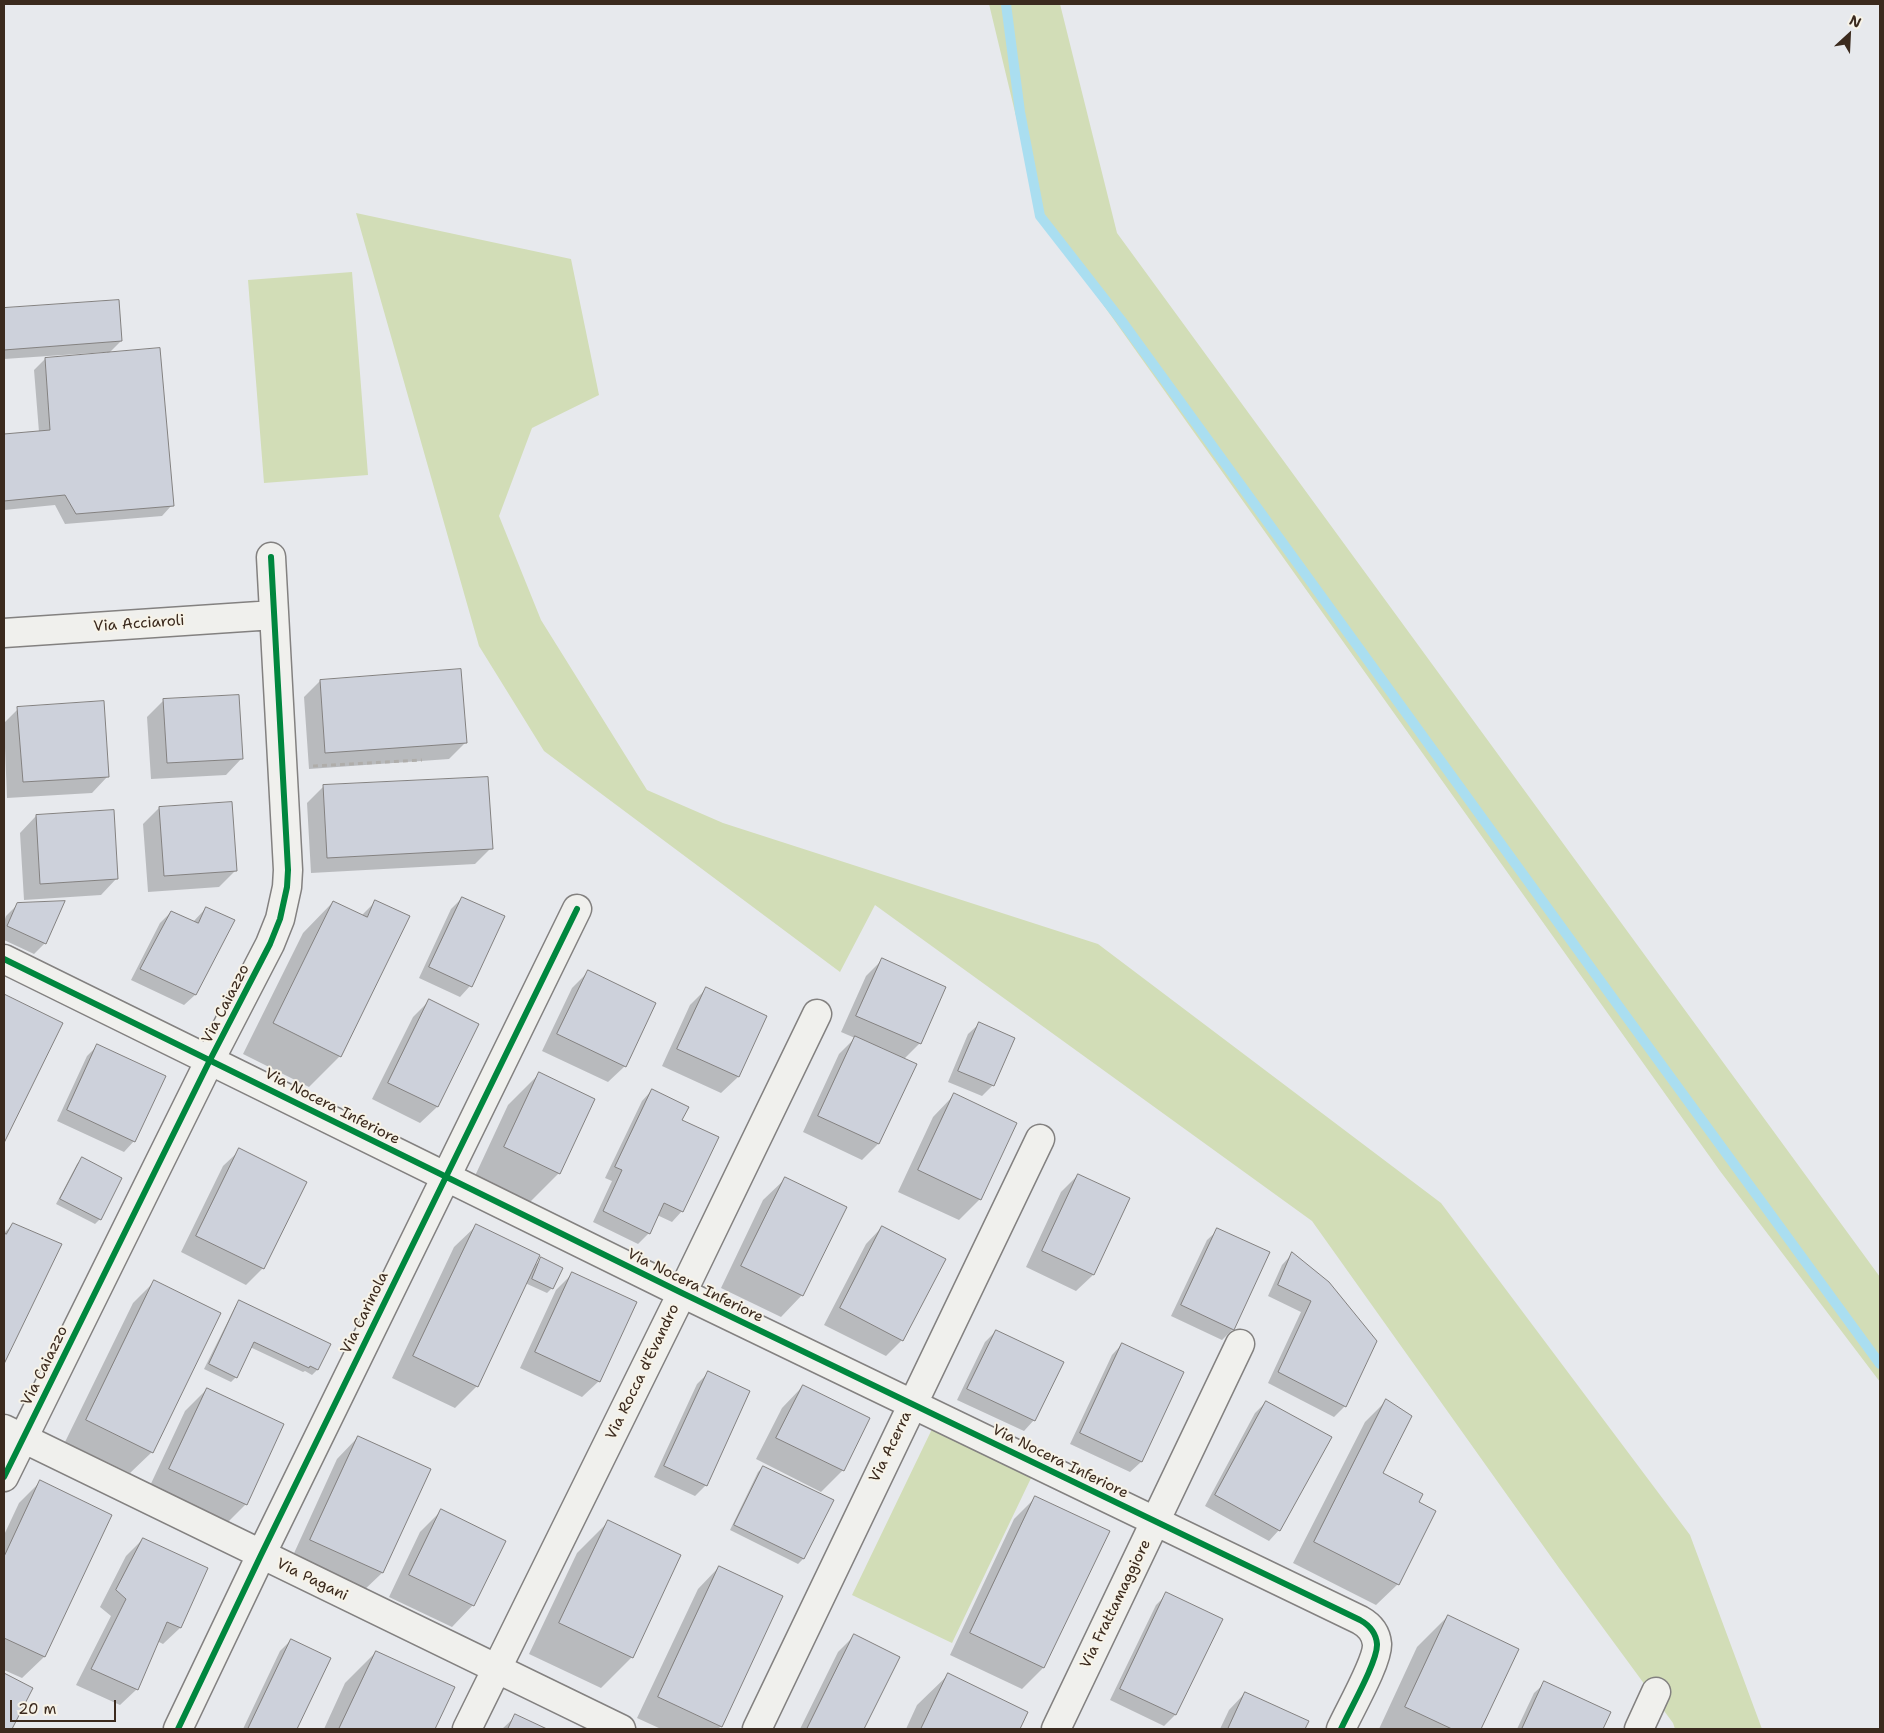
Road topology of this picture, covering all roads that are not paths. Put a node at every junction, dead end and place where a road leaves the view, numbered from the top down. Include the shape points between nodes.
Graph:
1 (271, 558) dead end
2 (274, 615) junction
3 (4, 633) edge
4 (577, 909) dead end
5 (4, 959) edge
6 (817, 1014) dead end
7 (210, 1060) junction
8 (1040, 1139) dead end
9 (445, 1178) junction
10 (682, 1293) junction
11 (1240, 1344) dead end
12 (912, 1404) junction
13 (13, 1434) edge
14 (4, 1477) edge
15 (1155, 1522) junction
16 (261, 1555) junction
17 (496, 1670) junction
18 (1656, 1692) dead end
19 (178, 1729) edge
20 (467, 1729) edge
21 (621, 1729) edge
22 (757, 1729) edge
23 (1056, 1729) edge
24 (1341, 1729) edge
25 (1639, 1729) edge

1 - 2 street, Via Caiazzo
2 - 3 street, Via Acciaroli
2 - 7 street, Via Caiazzo via 287,887 270,944
4 - 9 street, Via Carinola
5 - 7 street, Via Nocera Inferiore
6 - 10 street, Via Rocca d'Evandro
7 - 9 street, Via Nocera Inferiore
7 - 13 street, Via Caiazzo
8 - 12 street, Via Acerra
9 - 10 street, Via Nocera Inferiore
9 - 16 street, Via Carinola
10 - 12 street, Via Nocera Inferiore
10 - 17 street, Via Rocca d'Evandro
11 - 15 street, Via Frattamaggiore
12 - 15 street, Via Nocera Inferiore
12 - 22 street, Via Acerra
13 - 14 street, Via Caiazzo
13 - 16 street, Via Pagani
15 - 23 street, Via Frattamaggiore
15 - 24 street, Via Nocera Inferiore via 1360,1620 1375,1634 1375,1657
16 - 17 street, Via Pagani
16 - 19 street, Via Carinola
17 - 20 street, Via Rocca d'Evandro
17 - 21 street, Via Pagani
18 - 25 street

